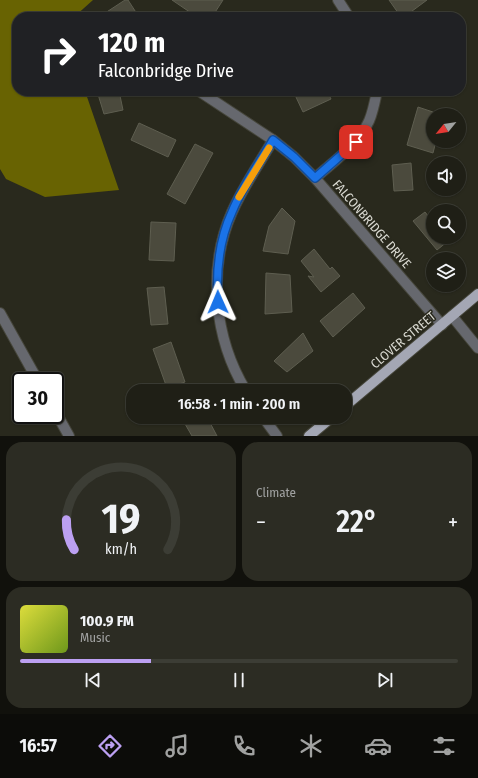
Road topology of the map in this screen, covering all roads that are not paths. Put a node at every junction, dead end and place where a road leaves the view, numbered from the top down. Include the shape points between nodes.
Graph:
1 (338, 0) edge
2 (346, 12) edge
3 (207, 96) edge
4 (376, 96) edge
5 (273, 140) junction
6 (315, 178) junction
7 (478, 294) edge
8 (0, 314) edge
9 (452, 316) junction
10 (442, 325) junction
11 (478, 348) edge
12 (33, 372) edge
13 (242, 384) edge
14 (352, 400) edge
15 (62, 424) edge
16 (268, 424) edge
17 (324, 424) edge
18 (69, 436) edge
19 (277, 436) edge
20 (310, 436) edge

1 - 2 street
3 - 5 street, FALCONBRIDGE DRIVE
4 - 6 street via 369,121 361,135
5 - 6 street, FALCONBRIDGE DRIVE
5 - 13 street via 232,212 224,233 218,274 218,312 222,334 228,356
6 - 10 street, FALCONBRIDGE DRIVE
7 - 9 main road, CLOVER STREET
8 - 12 street
9 - 10 main road, CLOVER STREET
9 - 11 street
10 - 14 main road, CLOVER STREET
15 - 18 street
16 - 19 street
17 - 20 main road

